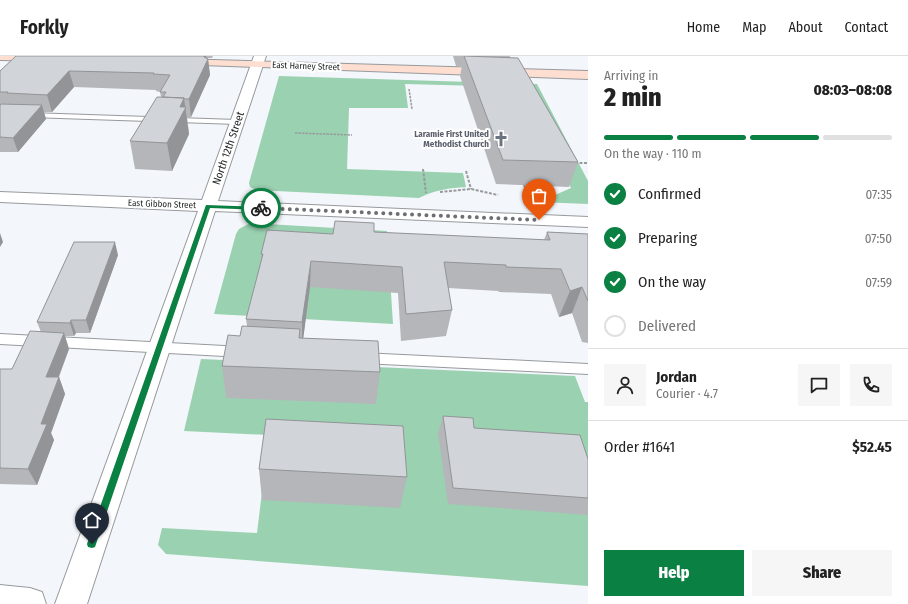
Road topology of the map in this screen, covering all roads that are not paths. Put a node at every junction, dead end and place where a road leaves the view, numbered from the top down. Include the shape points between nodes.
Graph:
1 (0, 57) edge
2 (59, 59) edge
3 (259, 60) edge
4 (170, 62) edge
5 (588, 75) edge
6 (0, 114) edge
7 (237, 122) junction
8 (0, 197) edge
9 (208, 206) junction
10 (588, 222) edge
11 (0, 339) edge
12 (159, 347) junction
13 (254, 352) edge
14 (350, 357) edge
15 (588, 369) edge
16 (0, 601) edge
17 (30, 604) edge
18 (71, 604) edge

1 - 2 main road
3 - 4 main road, East Harney Street
3 - 5 main road, East Harney Street
3 - 7 street, North 12th Street
6 - 7 lane
7 - 9 street, North 12th Street
8 - 9 street, East Gibbon Street
9 - 10 street, East Gibbon Street
9 - 12 street, North 12th Street
11 - 12 lane
12 - 13 lane
12 - 18 street, North 12th Street
14 - 15 lane
16 - 17 street

